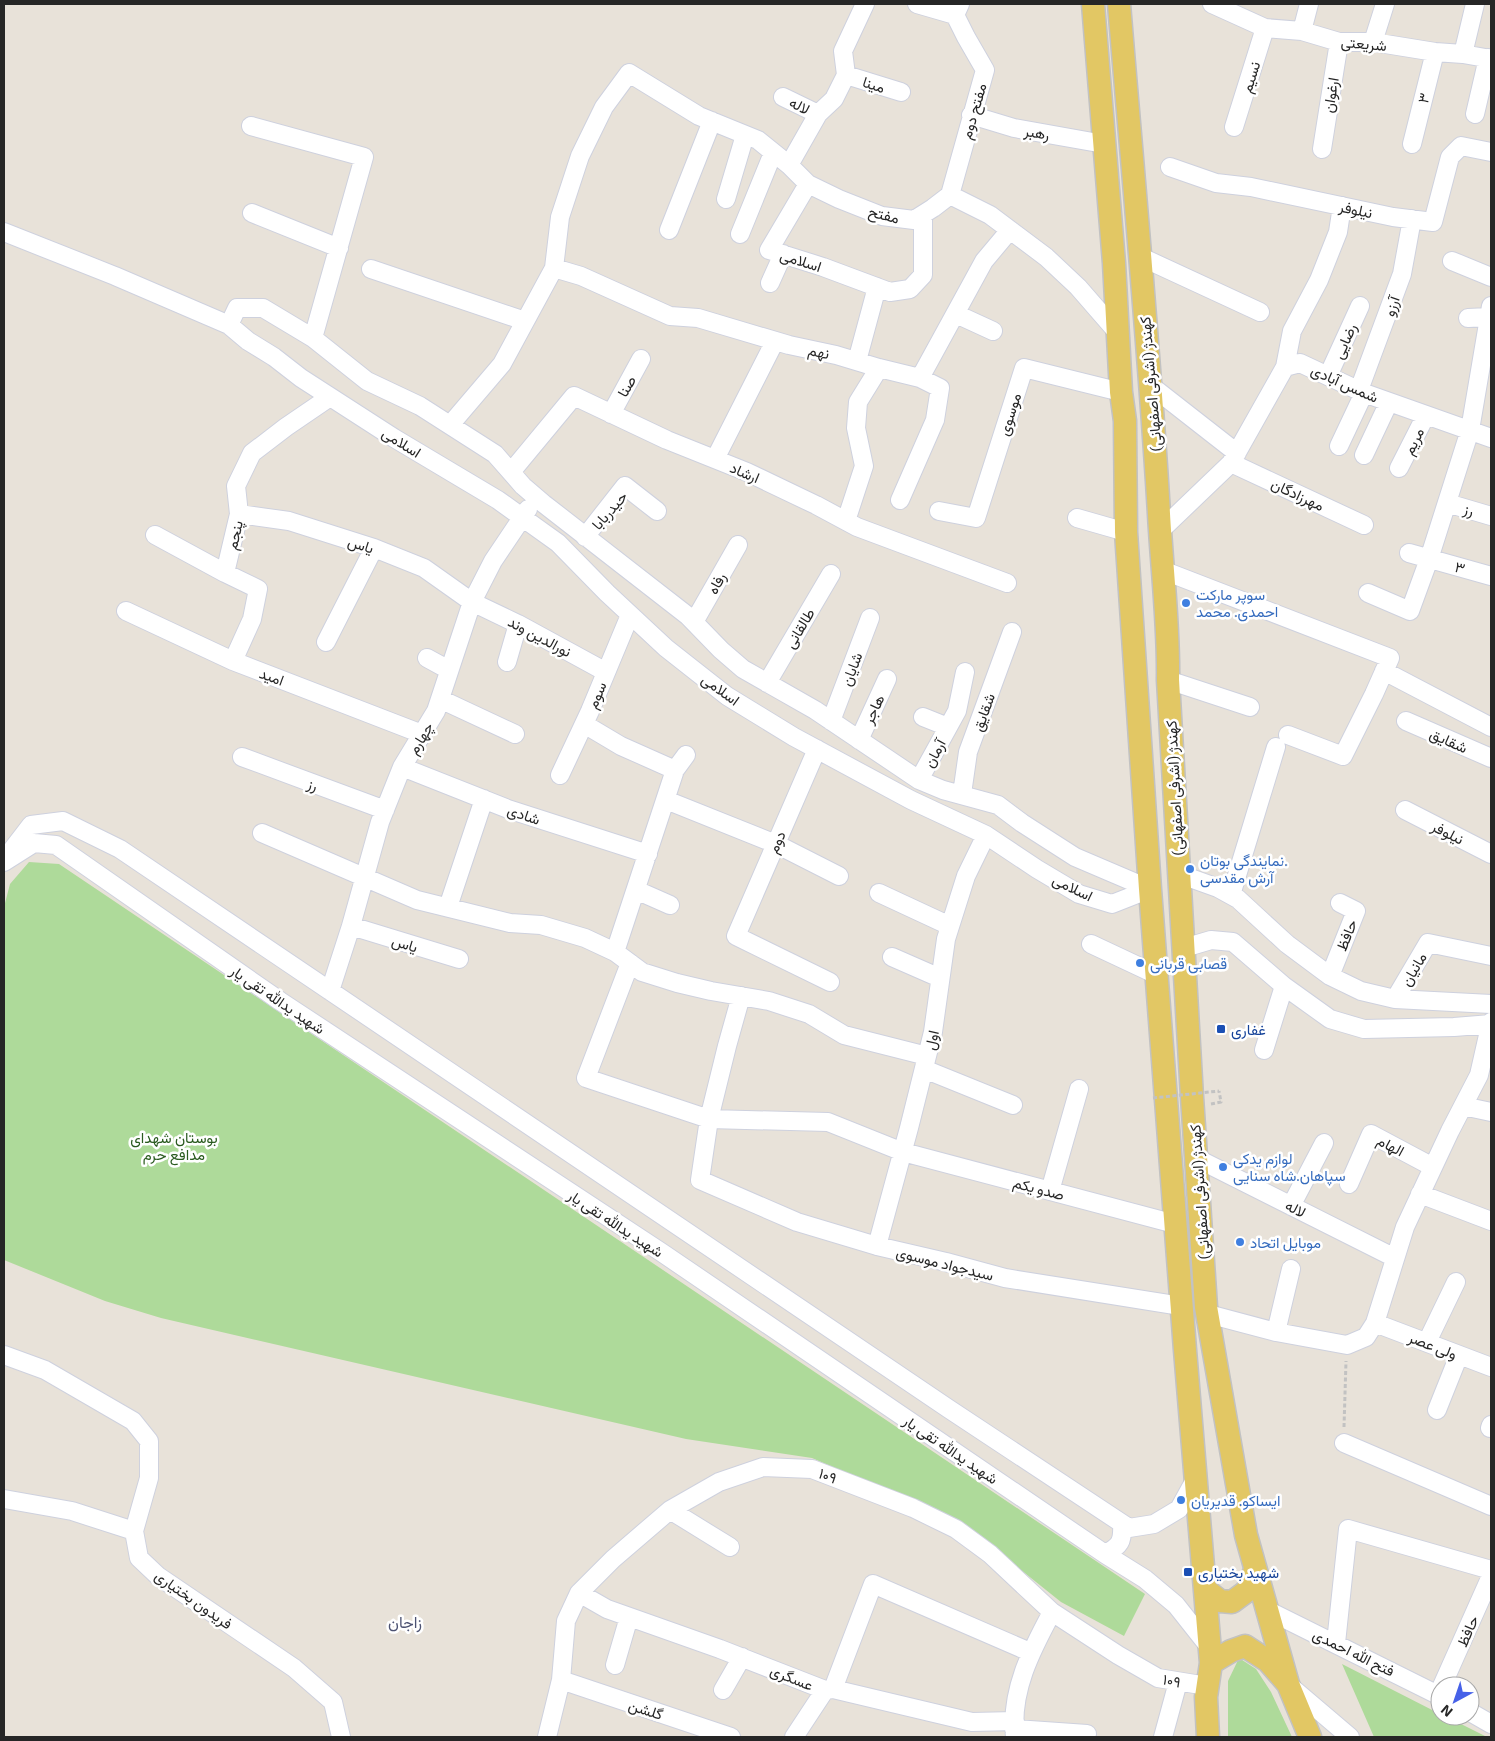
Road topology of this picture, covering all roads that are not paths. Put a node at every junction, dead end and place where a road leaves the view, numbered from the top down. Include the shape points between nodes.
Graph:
1 (865, 4) edge
2 (917, 4) edge
3 (1093, 4) edge
4 (1120, 4) edge
5 (1212, 4) edge
6 (1309, 4) edge
7 (1384, 4) edge
8 (1475, 4) edge
9 (958, 9) edge
10 (1265, 28) junction
11 (1302, 31) junction
12 (1339, 42) junction
13 (1373, 42) junction
14 (1435, 52) junction
15 (1463, 54) junction
16 (1490, 58) edge
17 (846, 75) junction
18 (901, 92) dead end
19 (783, 97) dead end
20 (818, 114) junction
21 (1475, 114) dead end
22 (971, 115) junction
23 (712, 121) junction
24 (251, 126) dead end
25 (1234, 127) dead end
26 (744, 135) junction
27 (1104, 144) junction
28 (1412, 144) dead end
29 (1322, 149) dead end
30 (1491, 152) edge
31 (773, 153) junction
32 (789, 165) junction
33 (1170, 167) dead end
34 (808, 184) junction
35 (950, 195) junction
36 (726, 199) dead end
37 (1342, 206) junction
38 (252, 213) dead end
39 (923, 215) junction
40 (1412, 219) junction
41 (670, 230) dead end
42 (1010, 230) junction
43 (4, 232) edge
44 (740, 234) dead end
45 (339, 248) junction
46 (783, 254) junction
47 (1140, 256) junction
48 (1452, 261) dead end
49 (554, 268) junction
50 (371, 269) dead end
51 (1491, 277) edge
52 (770, 283) dead end
53 (877, 287) junction
54 (1360, 306) dead end
55 (1490, 311) edge
56 (1260, 312) dead end
57 (956, 314) junction
58 (1468, 318) dead end
59 (526, 321) junction
60 (229, 325) junction
61 (993, 331) dead end
62 (1118, 333) junction
63 (1489, 337) edge
64 (314, 338) junction
65 (775, 341) junction
66 (641, 359) dead end
67 (857, 361) junction
68 (1285, 367) junction
69 (879, 368) junction
70 (1328, 376) junction
71 (920, 378) junction
72 (1150, 385) junction
73 (1122, 392) junction
74 (1361, 392) junction
75 (330, 397) junction
76 (1389, 402) junction
77 (611, 414) junction
78 (1426, 415) junction
79 (1125, 421) junction
80 (450, 425) junction
81 (1470, 430) junction
82 (1491, 438) edge
83 (1339, 446) dead end
84 (1364, 455) dead end
85 (1234, 458) junction
86 (715, 459) junction
87 (1399, 468) dead end
88 (511, 472) junction
89 (535, 496) junction
90 (900, 500) dead end
91 (1447, 503) junction
92 (657, 510) dead end
93 (939, 511) dead end
94 (239, 514) junction
95 (1491, 516) edge
96 (523, 518) junction
97 (1076, 518) dead end
98 (846, 521) junction
99 (1364, 525) dead end
100 (1126, 532) junction
101 (155, 535) dead end
102 (1160, 535) junction
103 (585, 537) junction
104 (738, 544) dead end
105 (374, 548) junction
106 (1409, 553) dead end
107 (1429, 559) junction
108 (1162, 570) junction
109 (225, 573) junction
110 (832, 574) dead end
111 (1491, 576) edge
112 (1130, 581) junction
113 (1008, 583) dead end
114 (1368, 593) dead end
115 (472, 602) junction
116 (126, 611) dead end
117 (630, 615) junction
118 (870, 618) dead end
119 (694, 622) junction
120 (518, 624) junction
121 (1012, 632) dead end
122 (1169, 639) junction
123 (326, 642) dead end
124 (428, 658) dead end
125 (232, 661) junction
126 (507, 662) dead end
127 (449, 670) junction
128 (1384, 671) junction
129 (606, 672) junction
130 (965, 672) dead end
131 (887, 679) dead end
132 (1168, 680) junction
133 (767, 683) junction
134 (440, 699) junction
135 (1250, 707) dead end
136 (923, 717) dead end
137 (831, 721) junction
138 (1406, 721) dead end
139 (584, 724) junction
140 (948, 726) junction
141 (1491, 727) edge
142 (422, 734) junction
143 (515, 734) dead end
144 (859, 740) junction
145 (817, 749) junction
146 (686, 755) dead end
147 (242, 758) dead end
148 (1491, 758) edge
149 (402, 767) junction
150 (675, 770) junction
151 (560, 775) dead end
152 (920, 780) junction
153 (962, 794) junction
154 (484, 799) junction
155 (666, 800) junction
156 (385, 810) junction
157 (1405, 810) dead end
158 (262, 833) dead end
159 (986, 835) junction
160 (776, 844) junction
161 (648, 854) junction
162 (1491, 854) edge
163 (4, 861) edge
164 (1179, 874) junction
165 (839, 876) dead end
166 (364, 877) junction
167 (1150, 889) junction
168 (636, 890) junction
169 (879, 893) dead end
170 (1231, 895) junction
171 (1340, 903) dead end
172 (670, 905) dead end
173 (448, 908) junction
174 (351, 926) junction
175 (950, 926) junction
176 (1091, 944) dead end
177 (1184, 948) junction
178 (615, 952) junction
179 (1491, 956) edge
180 (892, 957) dead end
181 (459, 959) dead end
182 (630, 963) junction
183 (1157, 975) junction
184 (1330, 976) junction
185 (940, 978) junction
186 (830, 982) dead end
187 (1284, 986) junction
188 (330, 991) junction
189 (741, 996) junction
190 (1395, 999) junction
191 (1491, 1004) edge
192 (1491, 1023) edge
193 (1264, 1050) dead end
194 (926, 1062) junction
195 (1079, 1090) dead end
196 (1013, 1105) dead end
197 (1463, 1106) junction
198 (1491, 1112) edge
199 (709, 1118) junction
200 (1324, 1143) dead end
201 (903, 1152) junction
202 (1196, 1158) junction
203 (1433, 1167) junction
204 (1349, 1184) dead end
205 (1050, 1191) junction
206 (1420, 1194) junction
207 (1291, 1206) junction
208 (1491, 1221) edge
209 (1175, 1224) junction
210 (877, 1246) junction
211 (1395, 1258) junction
212 (1291, 1269) dead end
213 (1456, 1282) dead end
214 (1182, 1306) junction
215 (1208, 1314) junction
216 (1375, 1323) junction
217 (1276, 1332) junction
218 (1426, 1342) junction
219 (4, 1355) edge
220 (1459, 1355) junction
221 (1491, 1367) edge
222 (1437, 1410) dead end
223 (1344, 1443) road end
224 (1196, 1478) junction
225 (4, 1499) edge
226 (1491, 1506) edge
227 (670, 1510) junction
228 (1122, 1524) junction
229 (134, 1531) junction
230 (730, 1548) dead end
231 (1104, 1554) junction
232 (1255, 1570) junction
233 (1491, 1570) edge
234 (1491, 1576) edge
235 (1206, 1590) junction
236 (579, 1594) junction
237 (1487, 1596) edge
238 (1267, 1610) junction
239 (1052, 1612) junction
240 (629, 1617) junction
241 (1336, 1643) junction
242 (1030, 1652) junction
243 (1211, 1655) junction
244 (742, 1657) junction
245 (614, 1665) dead end
246 (1447, 1676) edge
247 (561, 1680) junction
248 (1178, 1682) junction
249 (1288, 1684) junction
250 (1207, 1686) junction
251 (1430, 1686) edge
252 (722, 1690) dead end
253 (829, 1690) junction
254 (1480, 1718) edge
255 (1491, 1724) edge
256 (1015, 1729) edge
257 (1087, 1734) dead end
258 (341, 1737) edge
259 (546, 1737) edge
260 (731, 1737) edge
261 (794, 1737) edge
262 (1162, 1737) edge
263 (1208, 1737) edge
264 (1310, 1737) edge
265 (1350, 1737) edge

1 - 17 street via 843,51
2 - 9 street
3 - 27 main road, کهندژ (اشرفی اصفهانی)
4 - 47 main road, کهندژ (اشرفی اصفهانی)
5 - 10 street, شریعتی
6 - 11 street
7 - 13 street
8 - 15 street
9 - 22 street, مفتح دوم via 966,37 985,70
10 - 11 street, شریعتی
10 - 25 street, نسیم
11 - 12 street, شریعتی
12 - 13 street, شریعتی
12 - 29 street, ارغوان
13 - 14 street, شریعتی
14 - 15 street, شریعتی
14 - 28 street, ۳
15 - 16 street, شریعتی
16 - 21 street
17 - 18 street, مینا
17 - 20 street via 834,99
19 - 20 street, لاله
20 - 32 street
22 - 27 street, رهبر via 1014,128
22 - 35 street, مفتح دوم
23 - 26 street, مفتح
23 - 41 street
23 - 49 street, مفتح via 698,116 629,73 604,107 580,156 560,217
24 - 45 street via 364,157
26 - 31 street, مفتح via 758,140
26 - 36 street
27 - 62 main road, کهندژ (اشرفی اصفهانی)
30 - 40 street, نیلوفر via 1461,146 1450,157 1433,222
31 - 32 street, مفتح
31 - 44 street
32 - 34 street, مفتح
33 - 37 street, نیلوفر via 1216,183
34 - 39 street, مفتح via 882,216 914,220
34 - 46 street, اسلامی via 769,250
35 - 39 street, مفتح
35 - 42 street via 990,215
37 - 40 street, نیلوفر
37 - 68 street via 1338,232 1319,280 1292,331
38 - 45 street
39 - 53 street, اسلامی via 923,274 910,289 890,292
40 - 74 street, آرزو via 1402,274
42 - 57 street via 984,261
42 - 62 street via 1078,287
43 - 60 street
45 - 64 street
46 - 52 street
46 - 53 street, اسلامی
47 - 56 street
47 - 72 main road, کهندژ (اشرفی اصفهانی)
48 - 51 street
49 - 59 street
49 - 65 street, نهم via 580,276 670,316 698,318
50 - 59 street
53 - 67 street
54 - 70 street, رضایی
55 - 58 street
55 - 63 street
57 - 61 street
57 - 71 street
59 - 80 street via 502,364
60 - 64 street, اسلامی via 237,308 263,308
60 - 75 street, اسلامی
62 - 73 main road, کهندژ (اشرفی اصفهانی)
63 - 81 street
64 - 80 street, اسلامی via 367,381 420,406
65 - 67 street, نهم
65 - 86 street
66 - 77 street, صنا
67 - 69 street, نهم
68 - 70 street, شمس آبادی via 1300,363
68 - 85 street
69 - 71 street, نهم
69 - 98 street via 858,402 856,428 864,466
70 - 74 street, شمس آبادی
71 - 90 street, نهم via 940,388 935,420
72 - 85 street
72 - 102 main road, کهندژ (اشرفی اصفهانی)
73 - 79 main road, کهندژ (اشرفی اصفهانی)
73 - 93 street, موسوی via 1024,368 976,518
74 - 76 street, شمس آبادی
74 - 83 street, آرزو
75 - 94 street, پنجم via 252,452 236,486
75 - 96 street, اسلامی
76 - 78 street, شمس آبادی
76 - 84 street
77 - 86 street, ارشاد
77 - 88 street, ارشاد via 574,396
78 - 81 street, شمس آبادی
78 - 87 street, مریم
79 - 100 main road, کهندژ (اشرفی اصفهانی)
79 - 102 main road via 1141,461 1148,532 1152,539
80 - 88 street, اسلامی via 494,454
81 - 82 street, شمس آبادی
81 - 91 street
85 - 99 street, مهرزادگان
85 - 102 street
86 - 98 street, ارشاد via 808,500
88 - 89 street, اسلامی
89 - 96 street, چهارم
89 - 103 street, اسلامی
91 - 95 street, رز
91 - 107 street
92 - 103 street, حیدربابا via 625,486
94 - 105 street, یاس via 289,521
94 - 109 street, پنجم
96 - 115 street, چهارم via 493,561
96 - 117 street, اسلامی via 558,543
97 - 100 street
98 - 113 street, ارشاد
100 - 112 main road, کهندژ (اشرفی اصفهانی)
101 - 109 street
102 - 108 main road, کهندژ (اشرفی اصفهانی)
103 - 119 street, اسلامی
104 - 119 street, رفاه
105 - 115 street, یاس via 424,568
105 - 123 street
106 - 107 street, ۳
107 - 111 street, ۳
107 - 114 street via 1410,611
108 - 122 main road, کهندژ (اشرفی اصفهانی)
108 - 128 street via 1390,658
109 - 125 street via 258,589 252,619
110 - 133 street, طالقانی
112 - 122 main road via 1138,558 1150,560
112 - 167 main road, کهندژ (اشرفی اصفهانی)
115 - 120 street, نورالدین وند
115 - 127 street, چهارم
116 - 125 street, امید
117 - 129 street, سوم
117 - 145 street, اسلامی via 727,696
118 - 137 street, شایان
119 - 133 street, اسلامی via 743,669
120 - 126 street
120 - 129 street, نورالدین وند
121 - 153 street, شقایق via 968,752
122 - 132 main road, کهندژ (اشرفی اصفهانی)
124 - 127 street
125 - 142 street, امید
127 - 134 street, چهارم
128 - 141 street
128 - 170 street via 1343,756 1282,741
129 - 139 street, سوم
130 - 140 street, آرمان via 956,711
131 - 144 street, هاجر
132 - 135 street
132 - 164 main road, کهندژ (اشرفی اصفهانی)
133 - 137 street, اسلامی
134 - 142 street, چهارم
134 - 143 street
136 - 140 street, آرمان
137 - 144 street, اسلامی
138 - 148 street, شقایق
139 - 150 street via 621,746
139 - 151 street, سوم
140 - 152 street, آرمان
142 - 149 street, چهارم
144 - 152 street, اسلامی
145 - 159 street, اسلامی via 911,800
145 - 160 street, دوم
146 - 150 street
147 - 156 street, رز
149 - 154 street, شادی
149 - 156 street, چهارم
150 - 155 street
152 - 153 street, اسلامی via 942,790
153 - 167 street, اسلامی via 998,805 1075,857
154 - 161 street, شادی
154 - 173 street
155 - 160 street
155 - 161 street
156 - 166 street, چهارم
157 - 162 street, نیلوفر
158 - 166 street
159 - 167 street, اسلامی via 1079,894 1112,904
159 - 175 street, اول via 966,876
160 - 165 street
160 - 186 street, دوم via 736,936
161 - 168 street
163 - 188 street, شهید یدالله تقی یار via 31,825 63,821 120,849
163 - 231 street, شهید یدالله تقی یار via 34,843 56,845 280,1001 661,1252
164 - 170 street
164 - 177 main road, کهندژ (اشرفی اصفهانی)
166 - 173 street via 417,900
166 - 174 street, چهارم
167 - 183 main road, کهندژ (اشرفی اصفهانی)
168 - 172 street
168 - 178 street
169 - 175 street
170 - 184 street
171 - 184 street, حافظ via 1356,911
173 - 178 street via 510,923 541,925 585,938
174 - 181 street, یاس
174 - 188 street, چهارم
175 - 185 street, اول
176 - 183 street
177 - 187 street via 1211,940 1233,942
177 - 202 main road, کهندژ (اشرفی اصفهانی)
178 - 182 street
179 - 190 street, مانیان via 1428,942
180 - 185 street
182 - 189 street via 642,972 677,983
182 - 199 street, صدو یکم via 586,1078
183 - 209 main road, کهندژ (اشرفی اصفهانی)
184 - 190 street via 1361,991
185 - 194 street, اول
187 - 192 street via 1330,1019 1364,1029
187 - 193 street
188 - 228 street, شهید یدالله تقی یار
189 - 194 street via 809,1014 844,1035
189 - 199 street
190 - 191 street
192 - 197 street via 1479,1075
194 - 196 street
194 - 201 street, اول
195 - 205 street
197 - 198 street
197 - 203 street
199 - 201 street, صدو یکم via 828,1122
199 - 210 street, سیدجواد موسوی via 700,1180 797,1222
200 - 207 street
201 - 205 street, صدو یکم
201 - 210 street, اول
202 - 207 street, لاله
202 - 215 main road, کهندژ (اشرفی اصفهانی)
203 - 204 street, الهام via 1371,1134
203 - 206 street
205 - 209 street, صدو یکم
206 - 208 street
206 - 211 street
207 - 211 street, لاله
209 - 214 main road, کهندژ (اشرفی اصفهانی)
210 - 214 street, سیدجواد موسوی via 1005,1278
211 - 216 street
212 - 217 street
213 - 218 street
214 - 224 main road, کهندژ (اشرفی اصفهانی)
215 - 217 street
215 - 232 main road, کهندژ (اشرفی اصفهانی) via 1246,1535
216 - 217 street via 1366,1337 1347,1345
216 - 218 street, ولی عصر
218 - 220 street, ولی عصر
219 - 229 street, فریدون بختیاری via 45,1370 133,1421 149,1441 149,1478
220 - 221 street, ولی عصر
220 - 222 street
223 - 226 street
224 - 228 street via 1179,1509 1154,1524 1129,1528
224 - 235 main road, کهندژ (اشرفی اصفهانی)
225 - 229 street via 72,1511
227 - 230 street
227 - 236 street, ۱۰۹ via 613,1559
227 - 239 street, ۱۰۹ via 719,1482 764,1467 812,1469 913,1508 956,1530 990,1554
228 - 231 street via 1120,1542
229 - 258 street, فریدون بختیاری via 139,1558 158,1576 294,1668 333,1702
231 - 243 street, شهید یدالله تقی یار via 1145,1579 1176,1605
232 - 235 main road via 1247,1591 1232,1602 1220,1601
232 - 238 main road, کهندژ (اشرفی اصفهانی)
233 - 241 street via 1348,1529
234 - 237 street, حافظ
235 - 243 main road, کهندژ (اشرفی اصفهانی)
236 - 240 street, عسگری
236 - 247 street, ۱۰۹ via 566,1621
237 - 246 street, حافظ
238 - 241 street, فتح الله احمدی
238 - 249 main road, کهندژ (اشرفی اصفهانی)
239 - 242 street
239 - 248 street, ۱۰۹ via 1158,1678
240 - 244 street, عسگری
240 - 245 street
241 - 251 street, فتح الله احمدی
242 - 253 street via 874,1584
242 - 256 street via 1016,1696
243 - 249 main road via 1245,1646 1268,1660
243 - 250 main road, کهندژ (اشرفی اصفهانی)
244 - 252 street
244 - 253 street, عسگری
247 - 259 street, ۱۰۹
247 - 260 street, گلشن
248 - 250 street, ۱۰۹
248 - 262 street
249 - 264 main road
249 - 265 street
250 - 263 main road, کهندژ (اشرفی اصفهانی)
253 - 256 street, عسگری
253 - 261 street
254 - 255 street
256 - 257 street, عسگری

